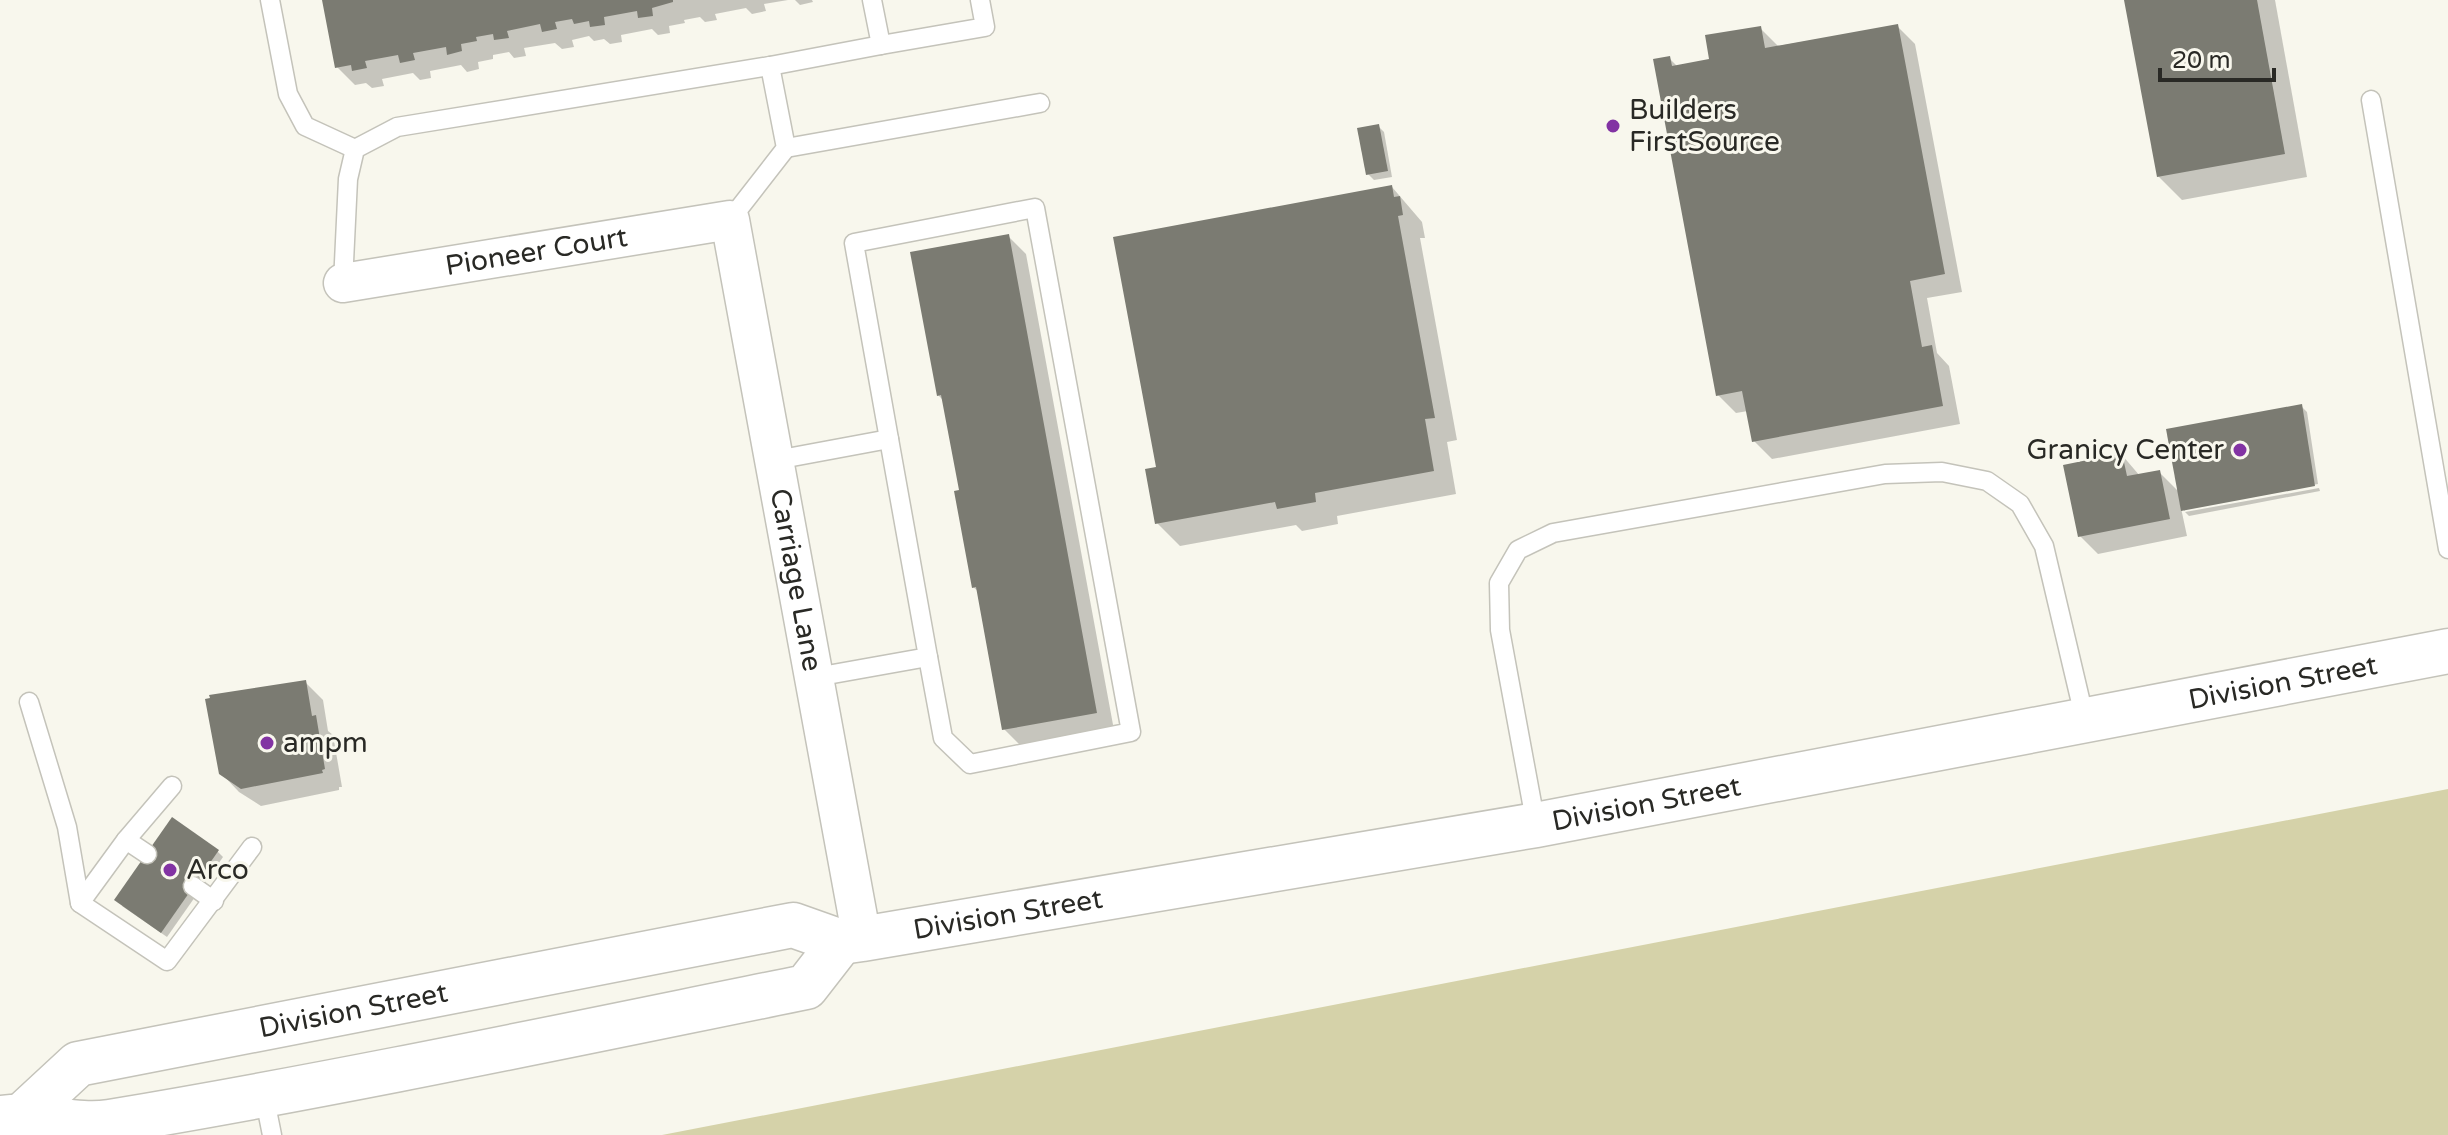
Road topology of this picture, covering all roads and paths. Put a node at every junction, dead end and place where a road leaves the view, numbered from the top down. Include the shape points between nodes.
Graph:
1 (270, 0) edge
2 (872, 0) edge
3 (980, 0) edge
4 (881, 45) junction
5 (770, 66) junction
6 (2371, 100) dead end
7 (1040, 103) dead end
8 (786, 148) junction
9 (355, 149) junction
10 (730, 220) junction
11 (343, 283) joint
12 (889, 439) junction
13 (776, 460) junction
14 (2448, 549) edge
15 (2448, 651) edge
16 (928, 657) junction
17 (816, 677) junction
18 (29, 702) dead end
19 (2085, 720) junction
20 (172, 786) dead end
21 (1536, 825) junction
22 (126, 840) junction
23 (252, 847) dead end
24 (147, 854) dead end
25 (193, 886) dead end
26 (214, 901) junction
27 (80, 903) junction
28 (852, 941) junction
29 (268, 1114) edge
30 (12, 1117) edge
31 (145, 1126) edge

1 - 9 lane via 288,94 305,126
2 - 4 lane
3 - 4 lane via 985,27
4 - 5 lane
5 - 8 lane
5 - 9 lane via 397,127
6 - 14 lane
7 - 8 lane
8 - 10 lane
9 - 11 lane via 348,179
10 - 11 street, Pioneer Court
10 - 13 street, Carriage Lane
12 - 13 lane
12 - 16 lane
12 - 16 lane via 854,243 1035,208 1131,732 970,764 943,738
13 - 17 street, Carriage Lane
15 - 19 main road, Division Street
16 - 17 lane
17 - 28 street, Carriage Lane
18 - 27 lane via 67,827
19 - 21 main road, Division Street
19 - 21 lane via 2044,546 2020,504 1987,481 1942,472 1885,474 1553,533 1518,550 1499,583 1500,630
20 - 22 lane
21 - 28 main road, Division Street
22 - 24 lane
22 - 27 lane
23 - 26 lane
25 - 26 lane
26 - 27 lane via 167,961
28 - 29 main road, Division Street via 806,987
28 - 30 main road, Division Street via 793,925 78,1064
29 - 31 main road, Division Street
30 - 31 main road, Division Street

